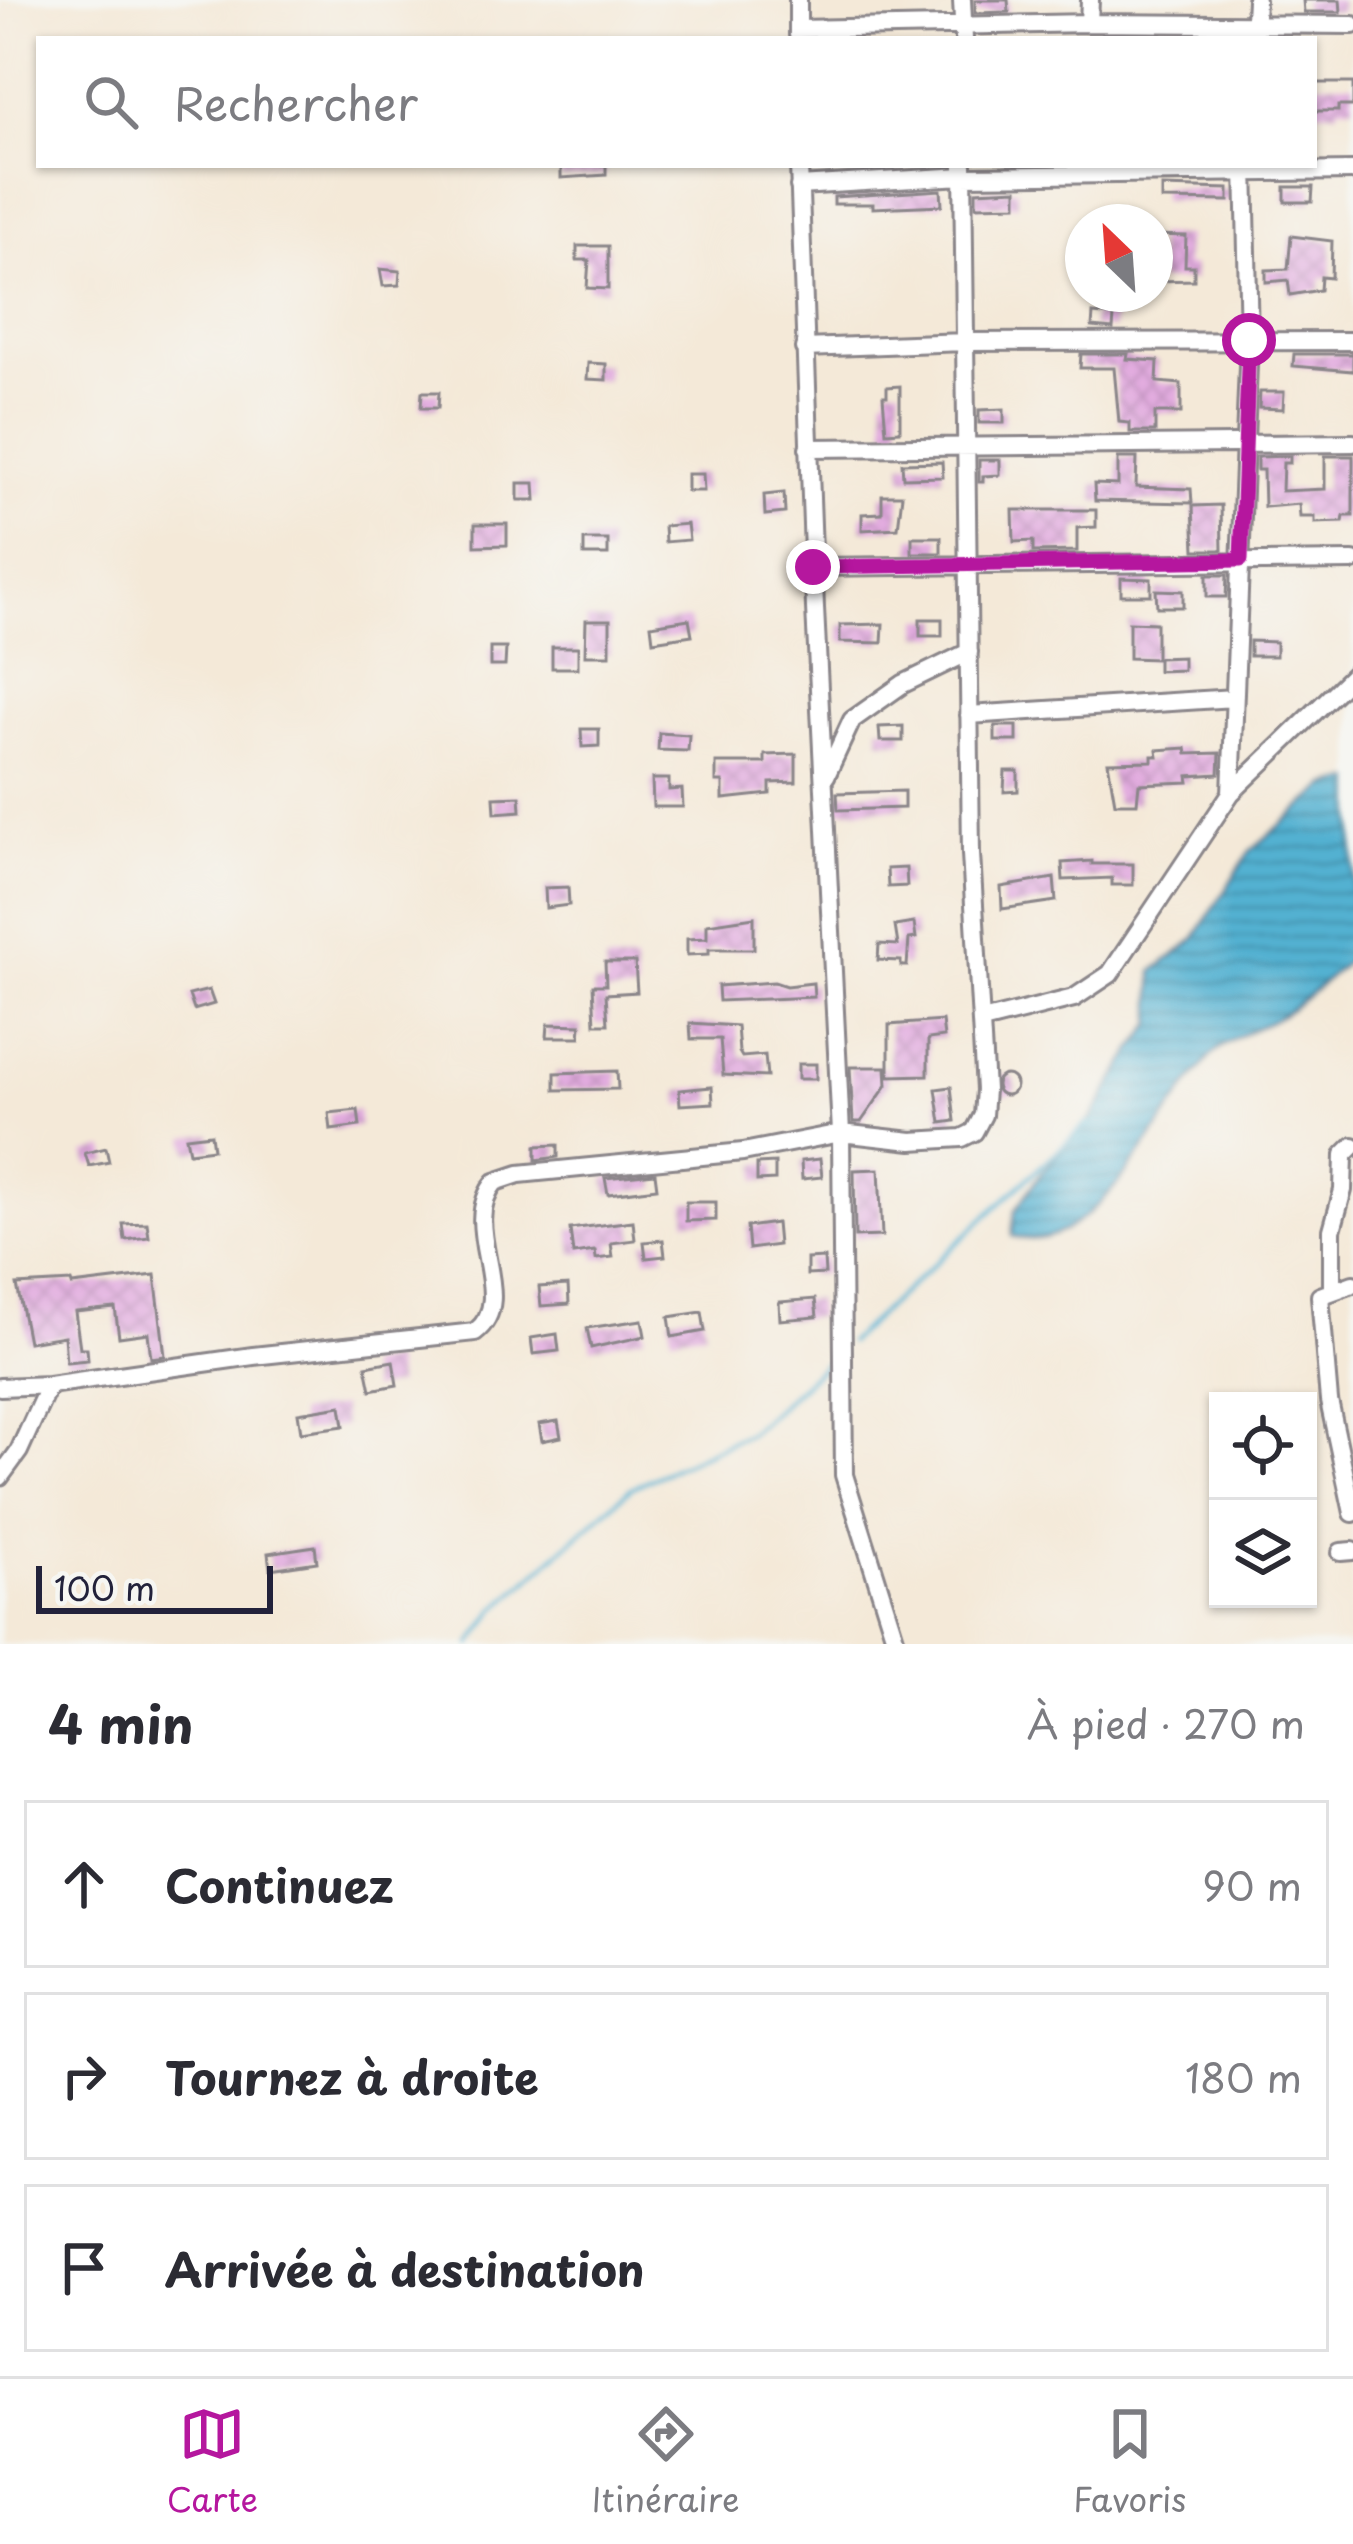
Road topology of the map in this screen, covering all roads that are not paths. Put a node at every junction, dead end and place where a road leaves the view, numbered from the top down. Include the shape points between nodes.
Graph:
1 (799, 0) edge
2 (962, 0) edge
3 (1090, 0) edge
4 (1256, 0) edge
5 (1089, 22) junction
6 (1353, 25) edge
7 (1255, 31) edge
8 (964, 33) edge
9 (798, 34) edge
10 (799, 168) edge
11 (1245, 168) edge
12 (963, 171) edge
13 (1353, 171) edge
14 (799, 186) junction
15 (1249, 340) junction
16 (1353, 341) edge
17 (965, 342) junction
18 (804, 348) junction
19 (1244, 442) junction
20 (1353, 443) edge
21 (966, 444) junction
22 (808, 448) junction
23 (1241, 560) junction
24 (1353, 561) edge
25 (968, 566) junction
26 (813, 567) junction
27 (969, 652) junction
28 (1353, 674) edge
29 (1234, 698) junction
30 (969, 715) junction
31 (824, 782) junction
32 (1231, 793) junction
33 (982, 1021) junction
34 (841, 1133) junction
35 (1353, 1145) edge
36 (1353, 1284) edge
37 (1332, 1289) junction
38 (49, 1385) junction
39 (0, 1387) edge
40 (0, 1477) edge
41 (1353, 1513) edge
42 (896, 1644) edge

1 - 9 street
2 - 8 street
3 - 5 street
4 - 7 street
5 - 7 street
5 - 8 street
6 - 7 street
8 - 9 street
10 - 14 street
11 - 12 street
11 - 13 street
11 - 15 street
12 - 14 street
12 - 17 street
14 - 18 street
15 - 16 street
15 - 17 street
15 - 19 street
17 - 18 street
17 - 21 street
18 - 22 street
19 - 20 street
19 - 21 street
19 - 23 street
21 - 22 street
21 - 25 street
22 - 26 street
23 - 24 street
23 - 25 street
23 - 29 street
25 - 26 street
25 - 27 street
26 - 31 street
27 - 30 street
27 - 31 street via 852,720
28 - 32 street
29 - 30 street
29 - 32 street
30 - 33 street
31 - 34 street
32 - 33 street via 1110,974 1074,998
33 - 34 street via 983,1115 974,1132 912,1141
34 - 38 street via 743,1153 495,1182 479,1210 493,1306 475,1332
34 - 42 street via 844,1475
35 - 37 street via 1344,1155 1332,1230
36 - 37 street
37 - 41 street via 1320,1296 1329,1401
38 - 39 street
38 - 40 street

